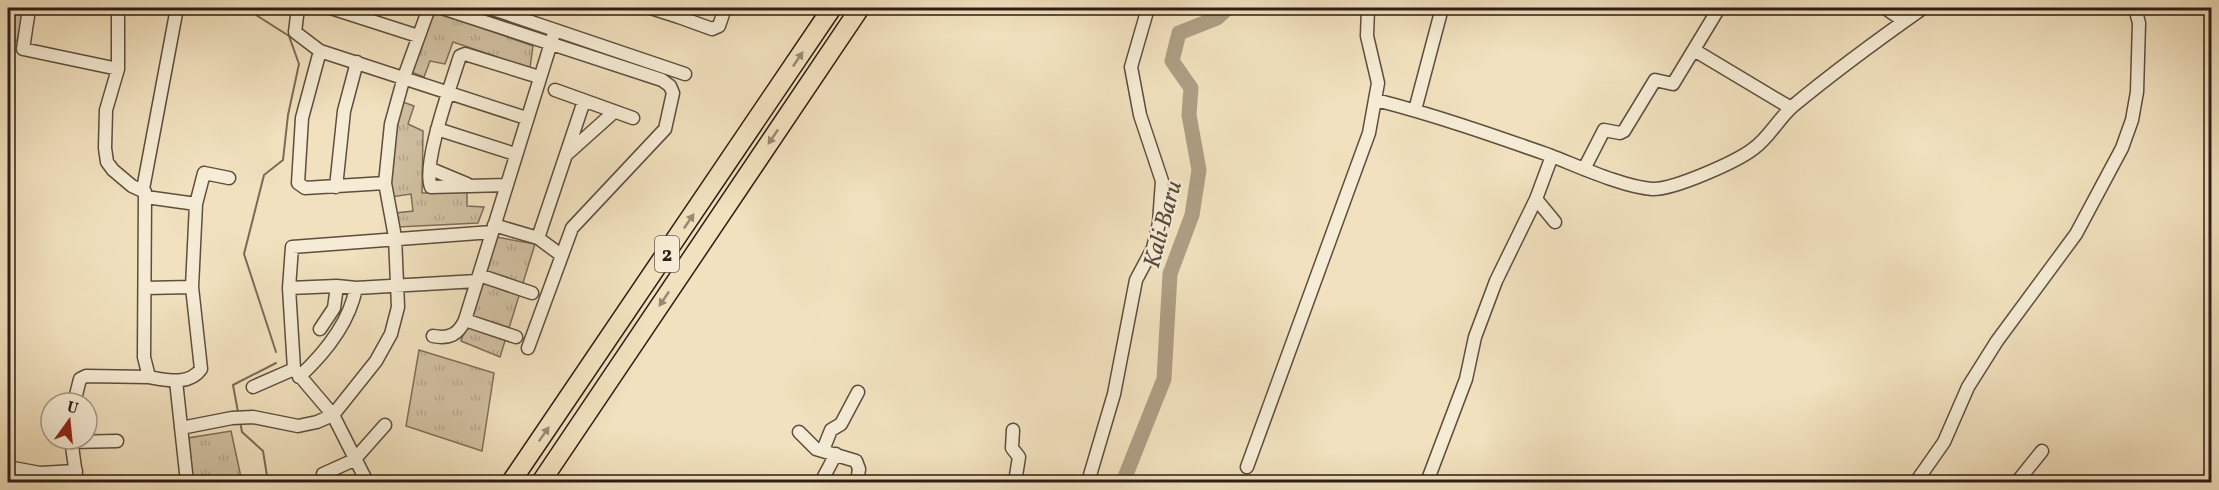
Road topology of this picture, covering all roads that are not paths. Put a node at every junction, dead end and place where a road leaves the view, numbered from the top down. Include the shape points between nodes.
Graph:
1 (118, 8) edge
2 (177, 8) edge
3 (298, 8) edge
4 (331, 8) edge
5 (429, 8) edge
6 (442, 8) edge
7 (490, 8) edge
8 (651, 8) edge
9 (725, 8) edge
10 (832, 8) edge
11 (860, 8) edge
12 (1148, 8) edge
13 (1368, 8) edge
14 (1442, 8) edge
15 (1719, 8) edge
16 (1885, 8) edge
17 (1923, 8) edge
18 (2135, 8) edge
19 (681, 12) edge
20 (28, 16) dead end
21 (1905, 21) junction
22 (821, 25) junction
23 (555, 30) junction
24 (418, 36) junction
25 (840, 37) junction
26 (550, 44) junction
27 (1694, 50) junction
28 (320, 51) junction
29 (357, 62) junction
30 (118, 69) junction
31 (684, 74) dead end
32 (404, 77) junction
33 (539, 77) junction
34 (555, 90) dead end
35 (449, 91) junction
36 (584, 100) junction
37 (1376, 100) junction
38 (1791, 108) junction
39 (1415, 110) junction
40 (614, 111) junction
41 (526, 118) junction
42 (633, 118) dead end
43 (437, 129) junction
44 (514, 154) junction
45 (566, 155) junction
46 (1552, 156) junction
47 (1584, 169) junction
48 (229, 178) dead end
49 (385, 183) junction
50 (506, 185) junction
51 (336, 187) junction
52 (145, 193) junction
53 (1536, 200) junction
54 (196, 204) junction
55 (1555, 222) dead end
56 (493, 228) junction
57 (395, 237) junction
58 (538, 238) junction
59 (561, 255) junction
60 (478, 278) junction
61 (399, 284) junction
62 (337, 286) junction
63 (192, 287) junction
64 (145, 288) junction
65 (289, 288) junction
66 (356, 288) junction
67 (532, 293) dead end
68 (465, 321) junction
69 (320, 329) dead end
70 (433, 336) dead end
71 (516, 337) dead end
72 (528, 348) dead end
73 (297, 373) junction
74 (149, 377) junction
75 (176, 381) junction
76 (253, 387) dead end
77 (77, 391) edge
78 (858, 392) dead end
79 (333, 415) junction
80 (385, 425) dead end
81 (181, 428) junction
82 (1013, 430) dead end
83 (799, 432) dead end
84 (99, 441) edge
85 (117, 441) dead end
86 (823, 450) junction
87 (72, 451) edge
88 (2042, 451) dead end
89 (836, 454) junction
90 (354, 460) junction
91 (1247, 467) dead end
92 (13, 468) dead end
93 (76, 477) edge
94 (187, 483) edge
95 (322, 483) edge
96 (367, 483) edge
97 (511, 483) edge
98 (541, 483) edge
99 (821, 483) edge
100 (857, 483) edge
101 (1015, 483) edge
102 (1088, 483) edge
103 (1427, 483) edge
104 (1916, 483) edge
105 (2018, 483) edge

1 - 30 street
2 - 52 street
3 - 28 street via 298,37
4 - 24 street
5 - 24 street
6 - 26 street
7 - 23 street
8 - 19 street
9 - 19 street via 719,26 712,29
10 - 22 highway, 2
11 - 25 highway, 2
12 - 102 street via 1131,67 1140,115 1162,181 1159,223 1153,248 1136,280 1114,394
13 - 37 street via 1367,36 1378,83
14 - 39 street
15 - 27 street
16 - 21 street
17 - 21 street
18 - 104 street via 2142,20 2137,92 2122,148 2076,234 1968,387 1944,442
20 - 30 street via 23,49
21 - 38 street
22 - 25 highway
97 -> 22 highway, 2
23 - 26 street
23 - 31 street
24 - 32 street
25 -> 98 highway, 2
26 - 33 street
26 - 59 street via 663,80 673,93 665,129 581,217
27 - 38 street
27 - 47 street via 1673,84 1655,80 1622,133 1604,130
28 - 29 street
28 - 51 street via 302,118 298,183 305,188
29 - 32 street
29 - 51 street via 344,111
30 - 52 street via 105,110 107,162
32 - 35 street
32 - 49 street via 391,124
33 - 35 street via 465,54 460,57
33 - 41 street
34 - 36 street
35 - 41 street
35 - 43 street
36 - 40 street
36 - 45 street
37 - 39 street
37 - 91 street via 1359,165
38 - 47 street via 1752,151 1664,188 1646,188
39 - 46 street
40 - 42 street
40 - 45 street
41 - 44 street
43 - 44 street
43 - 50 street via 431,170 471,186
44 - 50 street
45 - 58 street
46 - 47 street
46 - 53 street
48 - 54 street via 204,173
49 - 51 street
49 - 57 street
50 - 56 street
52 - 54 street
52 - 64 street
53 - 55 street
53 - 103 street via 1496,281 1475,337 1466,380
54 - 63 street
56 - 57 street
56 - 58 street
56 - 60 street
57 - 61 street
57 - 65 street via 295,245 290,253
58 - 59 street
59 - 72 street
60 - 61 street
60 - 67 street
60 - 68 street
61 - 66 street
61 - 79 street via 391,334 370,369
62 - 65 street
62 - 66 street
62 - 69 street via 334,308
63 - 64 street
63 - 75 street via 201,369 192,377
64 - 74 street via 144,357
65 - 73 street
66 - 73 street via 330,346
68 - 70 street via 455,334
68 - 71 street
73 - 76 street
73 - 79 street
74 - 75 street
74 - 77 street via 86,376 80,379
75 - 81 street
78 - 86 street via 841,424 831,430
79 - 81 street via 298,426 253,417
79 - 90 street
80 - 90 street
81 - 94 street
82 - 101 street via 1012,448 1019,457
83 - 86 street via 812,446
84 - 85 street
86 - 89 street
87 - 93 street
88 - 105 street
89 - 99 street
89 - 100 street via 856,461
90 - 95 street via 323,474
90 - 96 street
92 - 93 street

